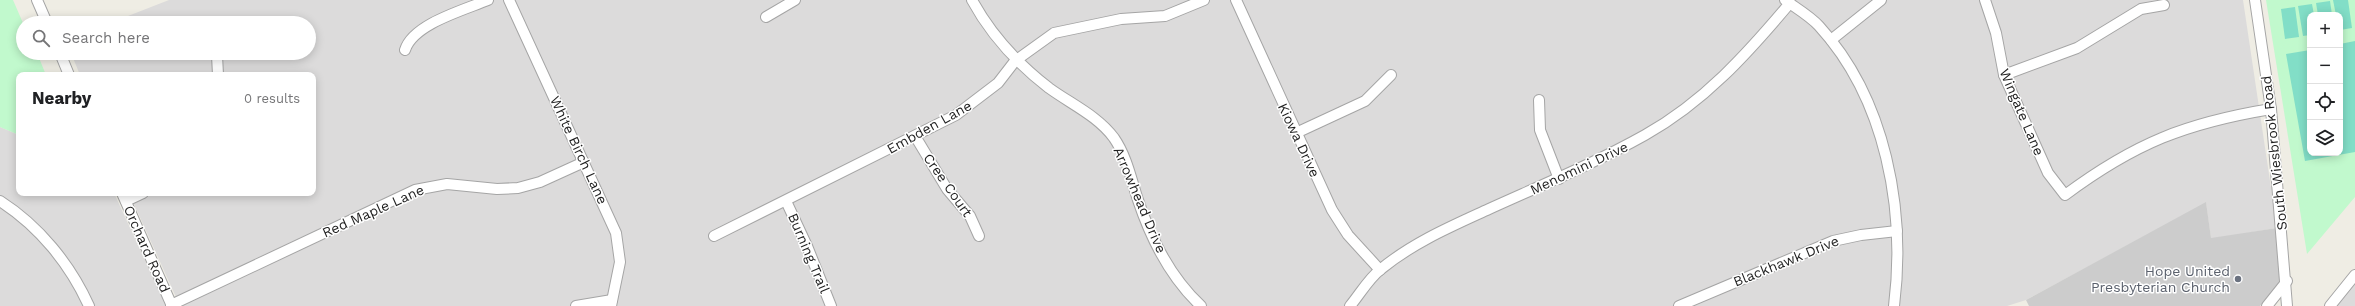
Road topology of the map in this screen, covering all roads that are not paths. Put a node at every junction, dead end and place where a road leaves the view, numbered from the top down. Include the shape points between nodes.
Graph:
1 (37, 0) edge
2 (488, 0) edge
3 (509, 0) edge
4 (795, 0) edge
5 (972, 0) edge
6 (1204, 0) edge
7 (1236, 0) edge
8 (1881, 0) edge
9 (1985, 0) edge
10 (2255, 0) edge
11 (1788, 2) edge
12 (2164, 5) dead end
13 (44, 16) edge
14 (766, 17) dead end
15 (1830, 40) junction
16 (405, 50) dead end
17 (63, 60) edge
18 (218, 60) edge
19 (1015, 61) junction
20 (68, 72) edge
21 (218, 72) edge
22 (1391, 75) dead end
23 (2004, 75) junction
24 (1539, 100) dead end
25 (2271, 109) junction
26 (1296, 133) junction
27 (915, 136) junction
28 (584, 162) junction
29 (1559, 179) junction
30 (124, 197) edge
31 (0, 201) edge
32 (786, 201) junction
33 (1897, 231) junction
34 (714, 236) dead end
35 (979, 236) dead end
36 (1380, 270) junction
37 (2355, 275) edge
38 (2287, 281) junction
39 (612, 303) edge
40 (89, 306) edge
41 (172, 306) edge
42 (576, 306) edge
43 (831, 306) edge
44 (1201, 306) edge
45 (1350, 306) edge
46 (1679, 306) edge
47 (1894, 306) edge
48 (2267, 306) edge
49 (2287, 306) edge
50 (2330, 306) edge

1 - 13 street
2 - 16 street via 423,29 409,42
3 - 28 street, White Birch Lane
4 - 14 street
5 - 19 street, Arrowhead Drive
6 - 19 street, Embden Lane via 1165,16 1121,19 1062,30 1046,38
7 - 26 street, Kiowa Drive
8 - 15 street
9 - 23 street, Wingate Lane via 1996,33
10 - 25 street, South Wiesbrook Road
11 - 15 street via 1818,25
11 - 29 street, Menomini Drive via 1732,70 1693,104 1646,135
12 - 23 street via 2141,9 2077,48
15 - 33 street via 1853,72 1872,116 1890,175
17 - 20 street
18 - 21 street
19 - 27 street, Embden Lane via 998,83 982,97
19 - 44 street, Arrowhead Drive via 1050,89 1096,120 1113,137 1126,160 1141,207 1160,250 1182,286
22 - 26 street via 1369,99
23 - 25 street, Wingate Lane via 2048,173 2065,195 2113,162 2158,139 2224,117
24 - 29 street via 1540,130
25 - 38 street, South Wiesbrook Road
26 - 36 street, Kiowa Drive via 1340,223
27 - 32 street, Embden Lane
27 - 35 street, Cree Court via 947,189 970,216
28 - 39 street, White Birch Lane via 618,240 620,274
28 - 41 street, Red Maple Lane via 540,182 518,188 497,189 447,184 415,190
29 - 36 street, Menomini Drive via 1434,234 1409,248
30 - 41 street, Orchard Road
31 - 40 street via 27,221 52,246 70,270
32 - 34 street, Embden Lane
32 - 43 street, Burning Trail via 808,246
33 - 46 street, Blackhawk Drive via 1861,235 1827,243
33 - 47 street
36 - 45 street, Menomini Drive
37 - 50 street
38 - 48 street
38 - 49 street, South Wiesbrook Road
39 - 42 street

